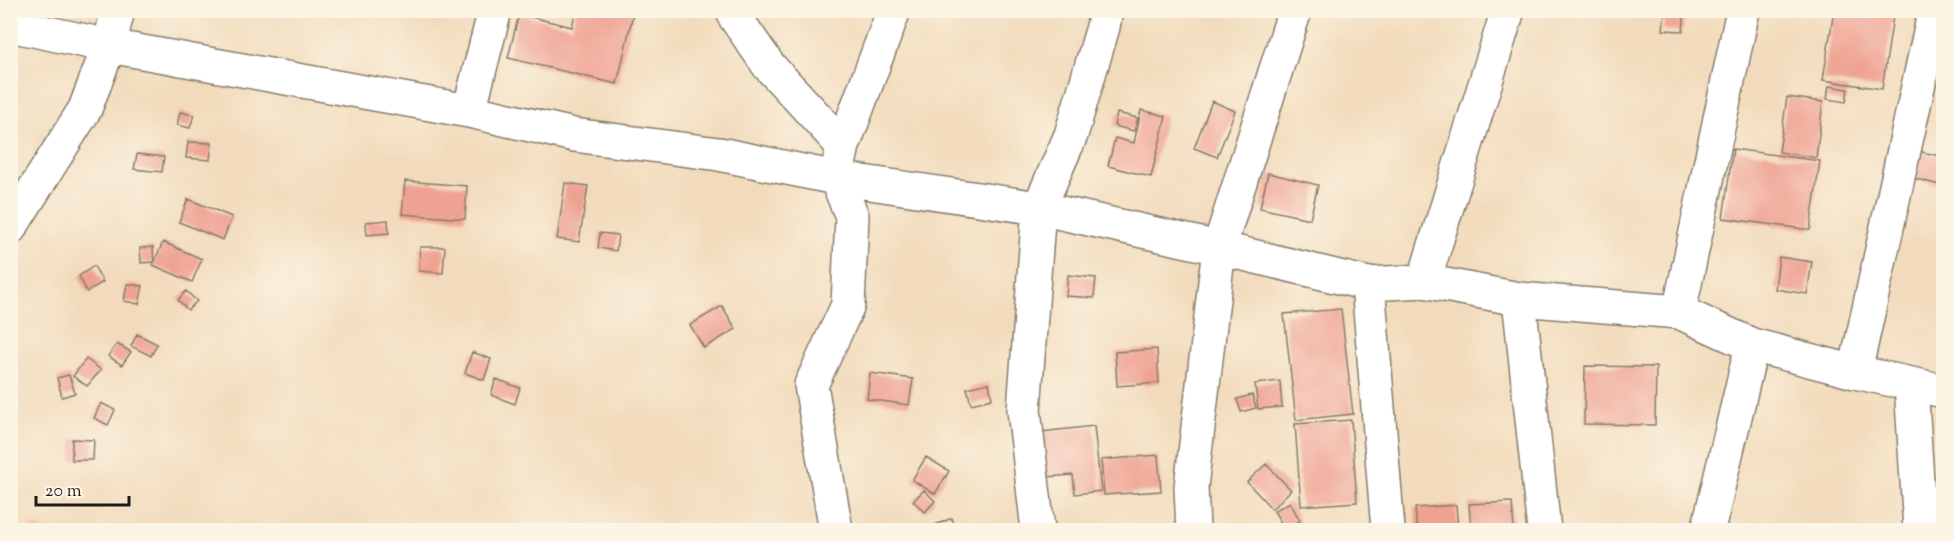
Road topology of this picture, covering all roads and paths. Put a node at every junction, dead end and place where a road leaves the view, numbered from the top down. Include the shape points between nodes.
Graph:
1 (118, 10) edge
2 (495, 10) edge
3 (734, 10) edge
4 (894, 10) edge
5 (1106, 10) edge
6 (1295, 10) edge
7 (1508, 10) edge
8 (1743, 10) edge
9 (1935, 10) edge
10 (10, 25) edge
11 (109, 46) junction
12 (469, 111) junction
13 (843, 146) junction
14 (836, 178) junction
15 (1039, 208) junction
16 (10, 228) edge
17 (1219, 248) junction
18 (1424, 280) junction
19 (1368, 284) junction
20 (1519, 299) junction
21 (1679, 312) junction
22 (1752, 345) junction
23 (1855, 372) junction
24 (1911, 384) junction
25 (1944, 391) edge
26 (836, 531) edge
27 (1038, 531) edge
28 (1193, 531) edge
29 (1388, 531) edge
30 (1544, 531) edge
31 (1708, 531) edge
32 (1920, 531) edge

1 - 11 street
2 - 12 street
3 - 13 street via 769,66
4 - 13 street
5 - 15 street via 1071,135
6 - 17 street
7 - 18 street
8 - 21 street
9 - 23 street
10 - 11 street
11 - 12 street
11 - 16 street via 85,109
12 - 14 street via 574,135 719,154
13 - 14 street
14 - 15 street
14 - 26 street via 852,216 848,304 811,386
15 - 17 street
15 - 27 street via 1024,410
17 - 19 street
17 - 28 street via 1191,487
18 - 19 street
18 - 20 street
19 - 29 street
20 - 21 street
20 - 30 street
21 - 22 street
22 - 23 street
22 - 31 street
23 - 24 street
24 - 25 street
24 - 32 street

